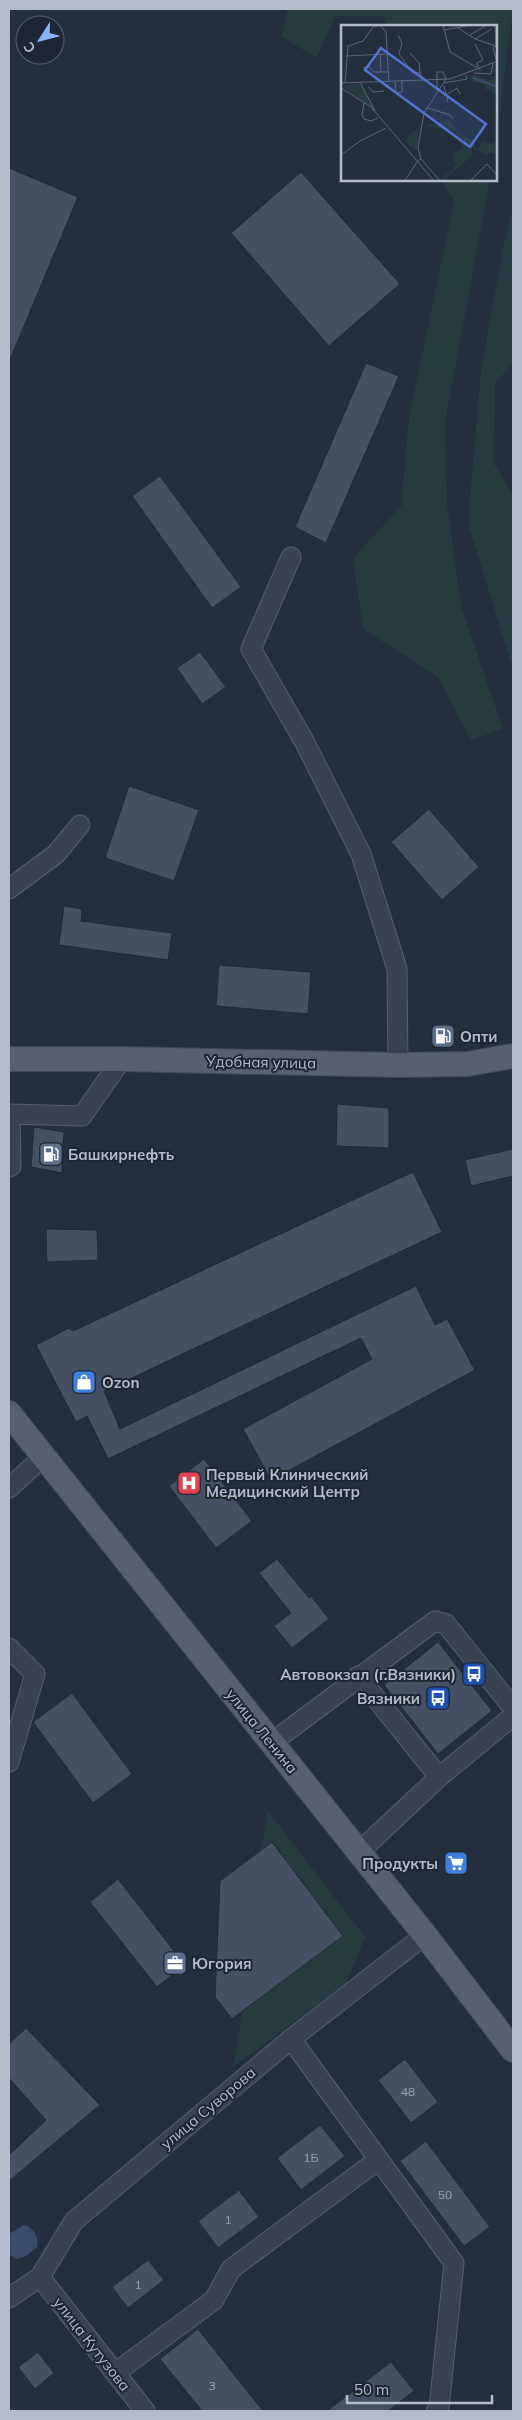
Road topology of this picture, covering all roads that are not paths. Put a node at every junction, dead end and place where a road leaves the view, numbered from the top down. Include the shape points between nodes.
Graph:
1 (291, 557) dead end
2 (80, 825) dead end
3 (9, 889) edge
4 (513, 1056) edge
5 (9, 1059) edge
6 (122, 1059) junction
7 (398, 1065) junction
8 (10, 1114) edge
9 (9, 1167) edge
10 (9, 1413) edge
11 (43, 1457) junction
12 (9, 1488) edge
13 (9, 1648) edge
14 (358, 1676) junction
15 (513, 1708) edge
16 (513, 1716) edge
17 (271, 1743) junction
18 (9, 1762) edge
19 (439, 1778) junction
20 (359, 1852) junction
21 (425, 1935) junction
22 (290, 2039) junction
23 (513, 2050) edge
24 (378, 2160) junction
25 (40, 2277) junction
26 (9, 2298) edge
27 (115, 2373) junction
28 (145, 2411) edge
29 (436, 2411) edge

1 - 7 street via 250,649 304,741 361,854 397,968
2 - 3 street via 56,854
4 - 7 main road, Удобная улица via 467,1064
5 - 6 main road, Удобная улица
6 - 7 main road, Удобная улица
6 - 8 street via 82,1116
8 - 9 street
10 - 11 main road, улица Ленина
11 - 12 street
11 - 17 main road, улица Ленина
13 - 18 street via 35,1674
14 - 15 street via 435,1621 446,1624
14 - 17 street
14 - 19 street
16 - 19 street
17 - 20 main road, улица Ленина
19 - 20 street
20 - 21 main road, улица Ленина
21 - 22 street, улица Суворова
21 - 23 main road, улица Ленина
22 - 24 street
22 - 25 street, улица Суворова via 74,2221
24 - 27 street via 231,2268 214,2300
24 - 29 street via 454,2263 439,2408
25 - 26 street, улица Суворова
25 - 27 street, улица Кутузова
27 - 28 street, улица Кутузова

